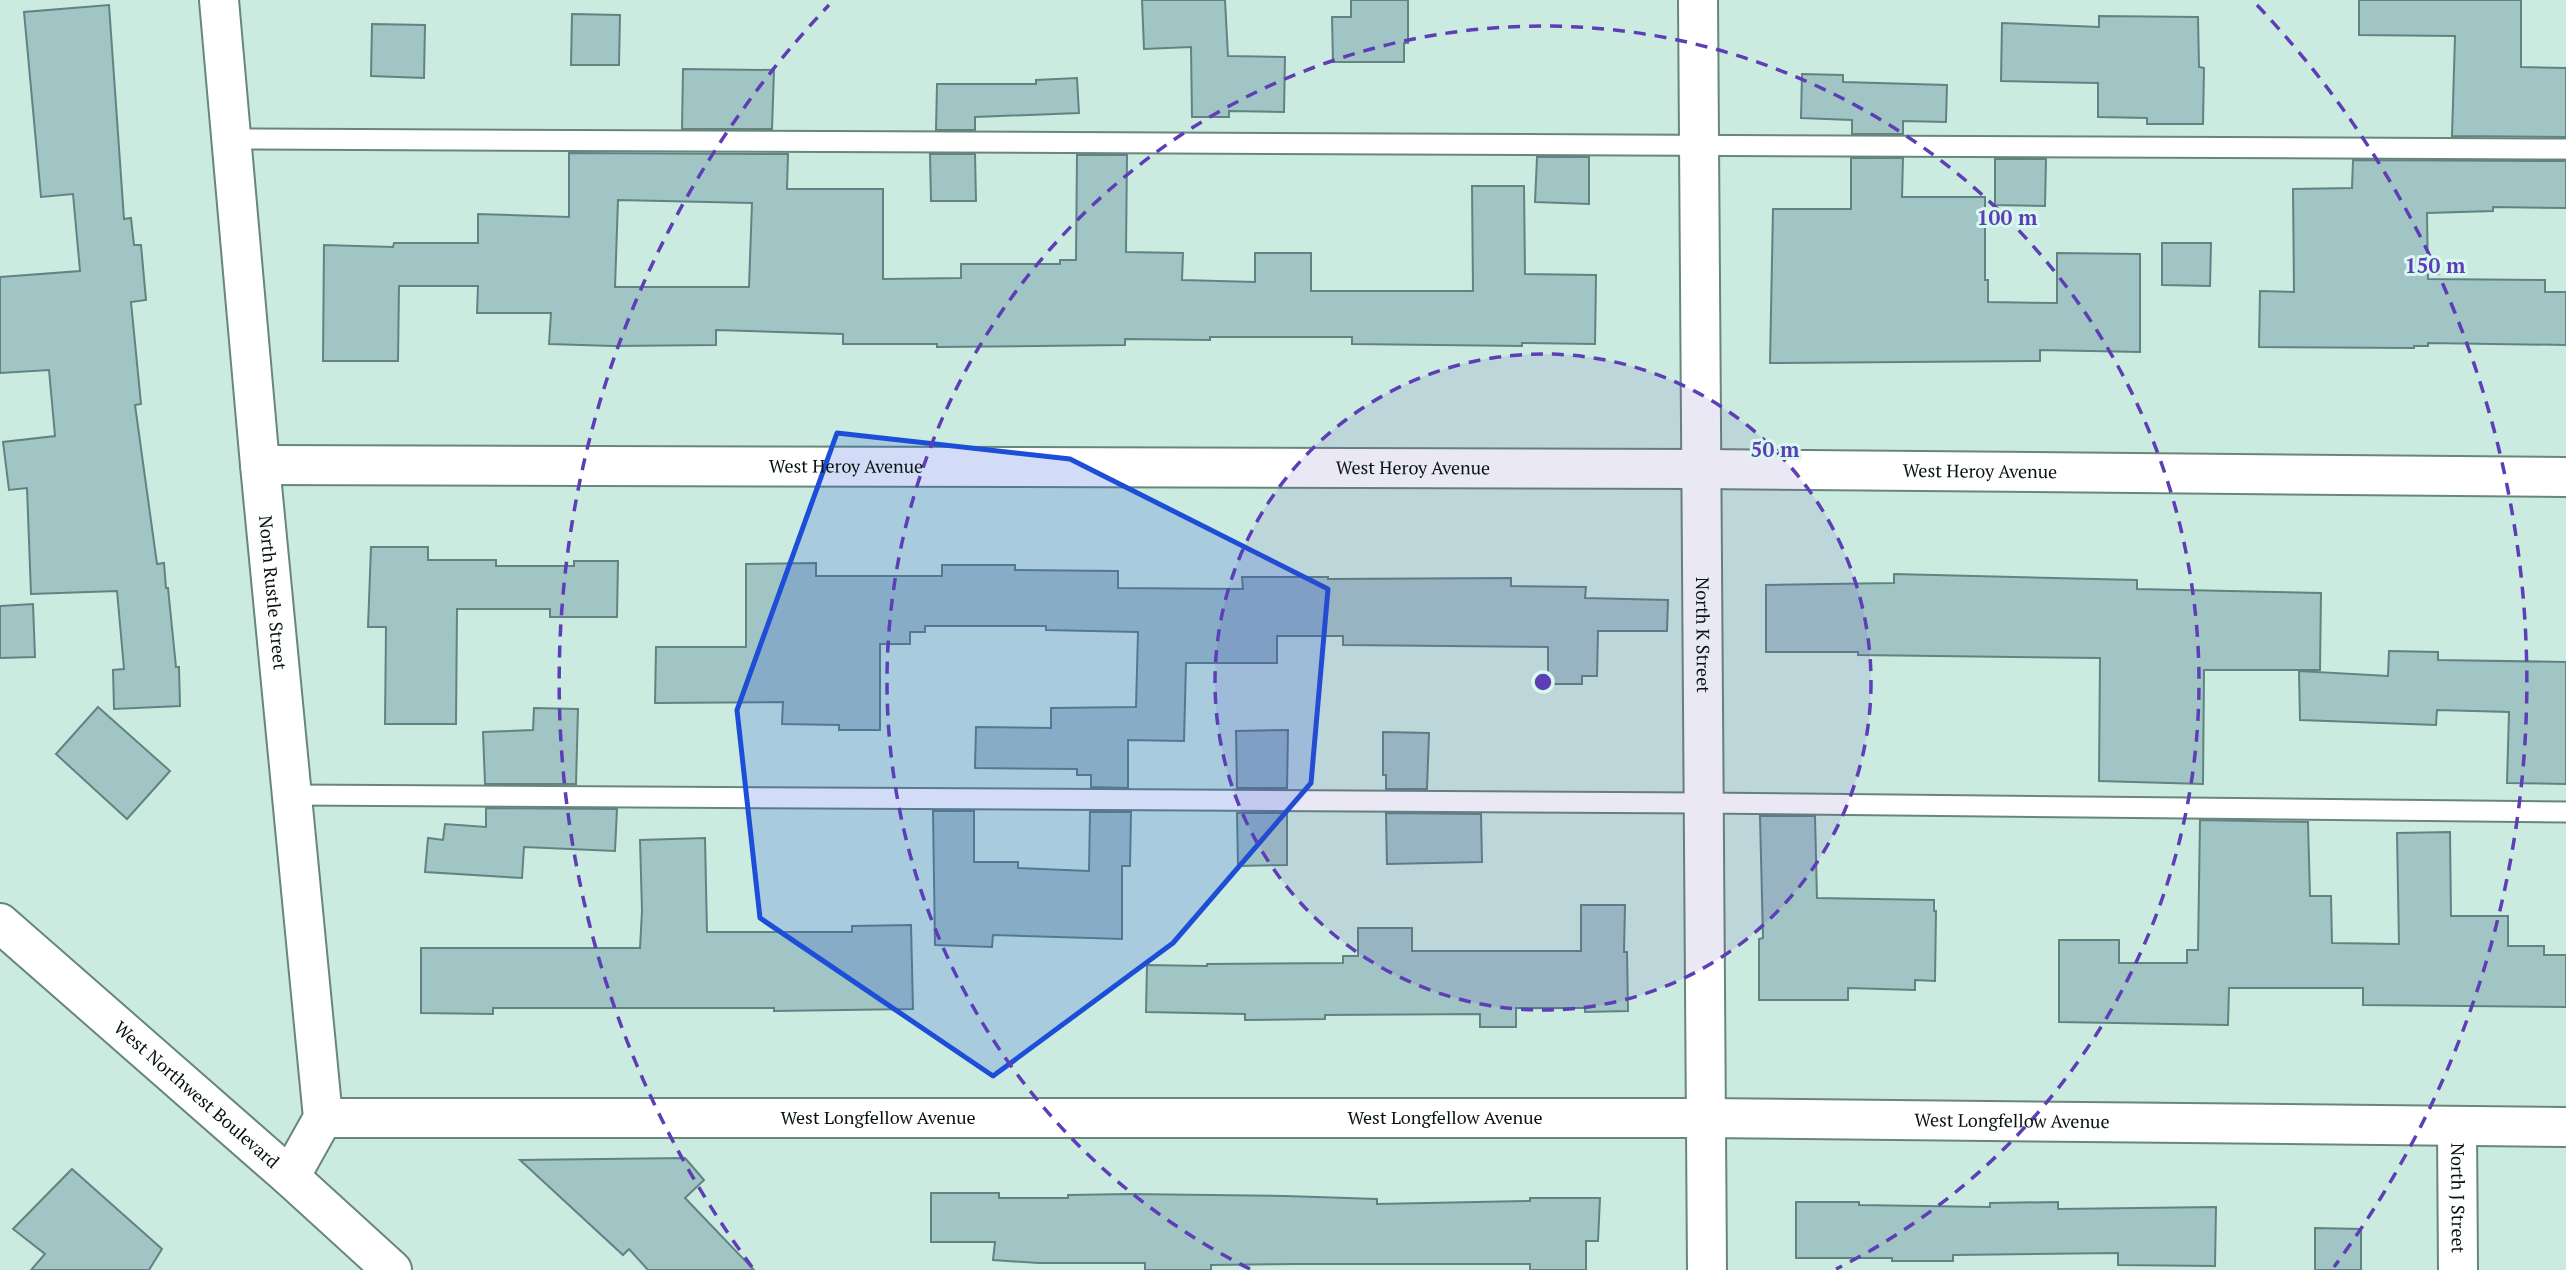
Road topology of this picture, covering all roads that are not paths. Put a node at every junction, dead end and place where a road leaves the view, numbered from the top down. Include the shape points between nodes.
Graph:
1 (219, 0) edge
2 (1698, 0) edge
3 (231, 139) junction
4 (1699, 145) junction
5 (2566, 149) edge
6 (260, 465) junction
7 (1701, 469) junction
8 (2566, 477) edge
9 (292, 795) junction
10 (1703, 803) junction
11 (2566, 812) edge
12 (0, 923) edge
13 (323, 1118) junction
14 (1705, 1118) junction
15 (2458, 1126) junction
16 (2566, 1127) edge
17 (290, 1177) junction
18 (391, 1270) edge
19 (1707, 1270) edge
20 (2458, 1270) edge

1 - 3 street, North Rustle Street
2 - 4 street, North K Street
3 - 4 lane
3 - 6 street, North Rustle Street
4 - 5 lane
4 - 7 street, North K Street
6 - 7 street, West Heroy Avenue
6 - 9 street, North Rustle Street
7 - 8 street, West Heroy Avenue
7 - 10 street, North K Street
9 - 10 lane
9 - 13 street, North Rustle Street
10 - 11 lane
10 - 14 street, North K Street
12 - 17 street, West Northwest Boulevard
13 - 14 street, West Longfellow Avenue
13 - 17 street
14 - 15 street, West Longfellow Avenue
14 - 19 street, North K Street
15 - 16 street, West Longfellow Avenue
15 - 20 street, North J Street
17 - 18 street, West Northwest Boulevard

